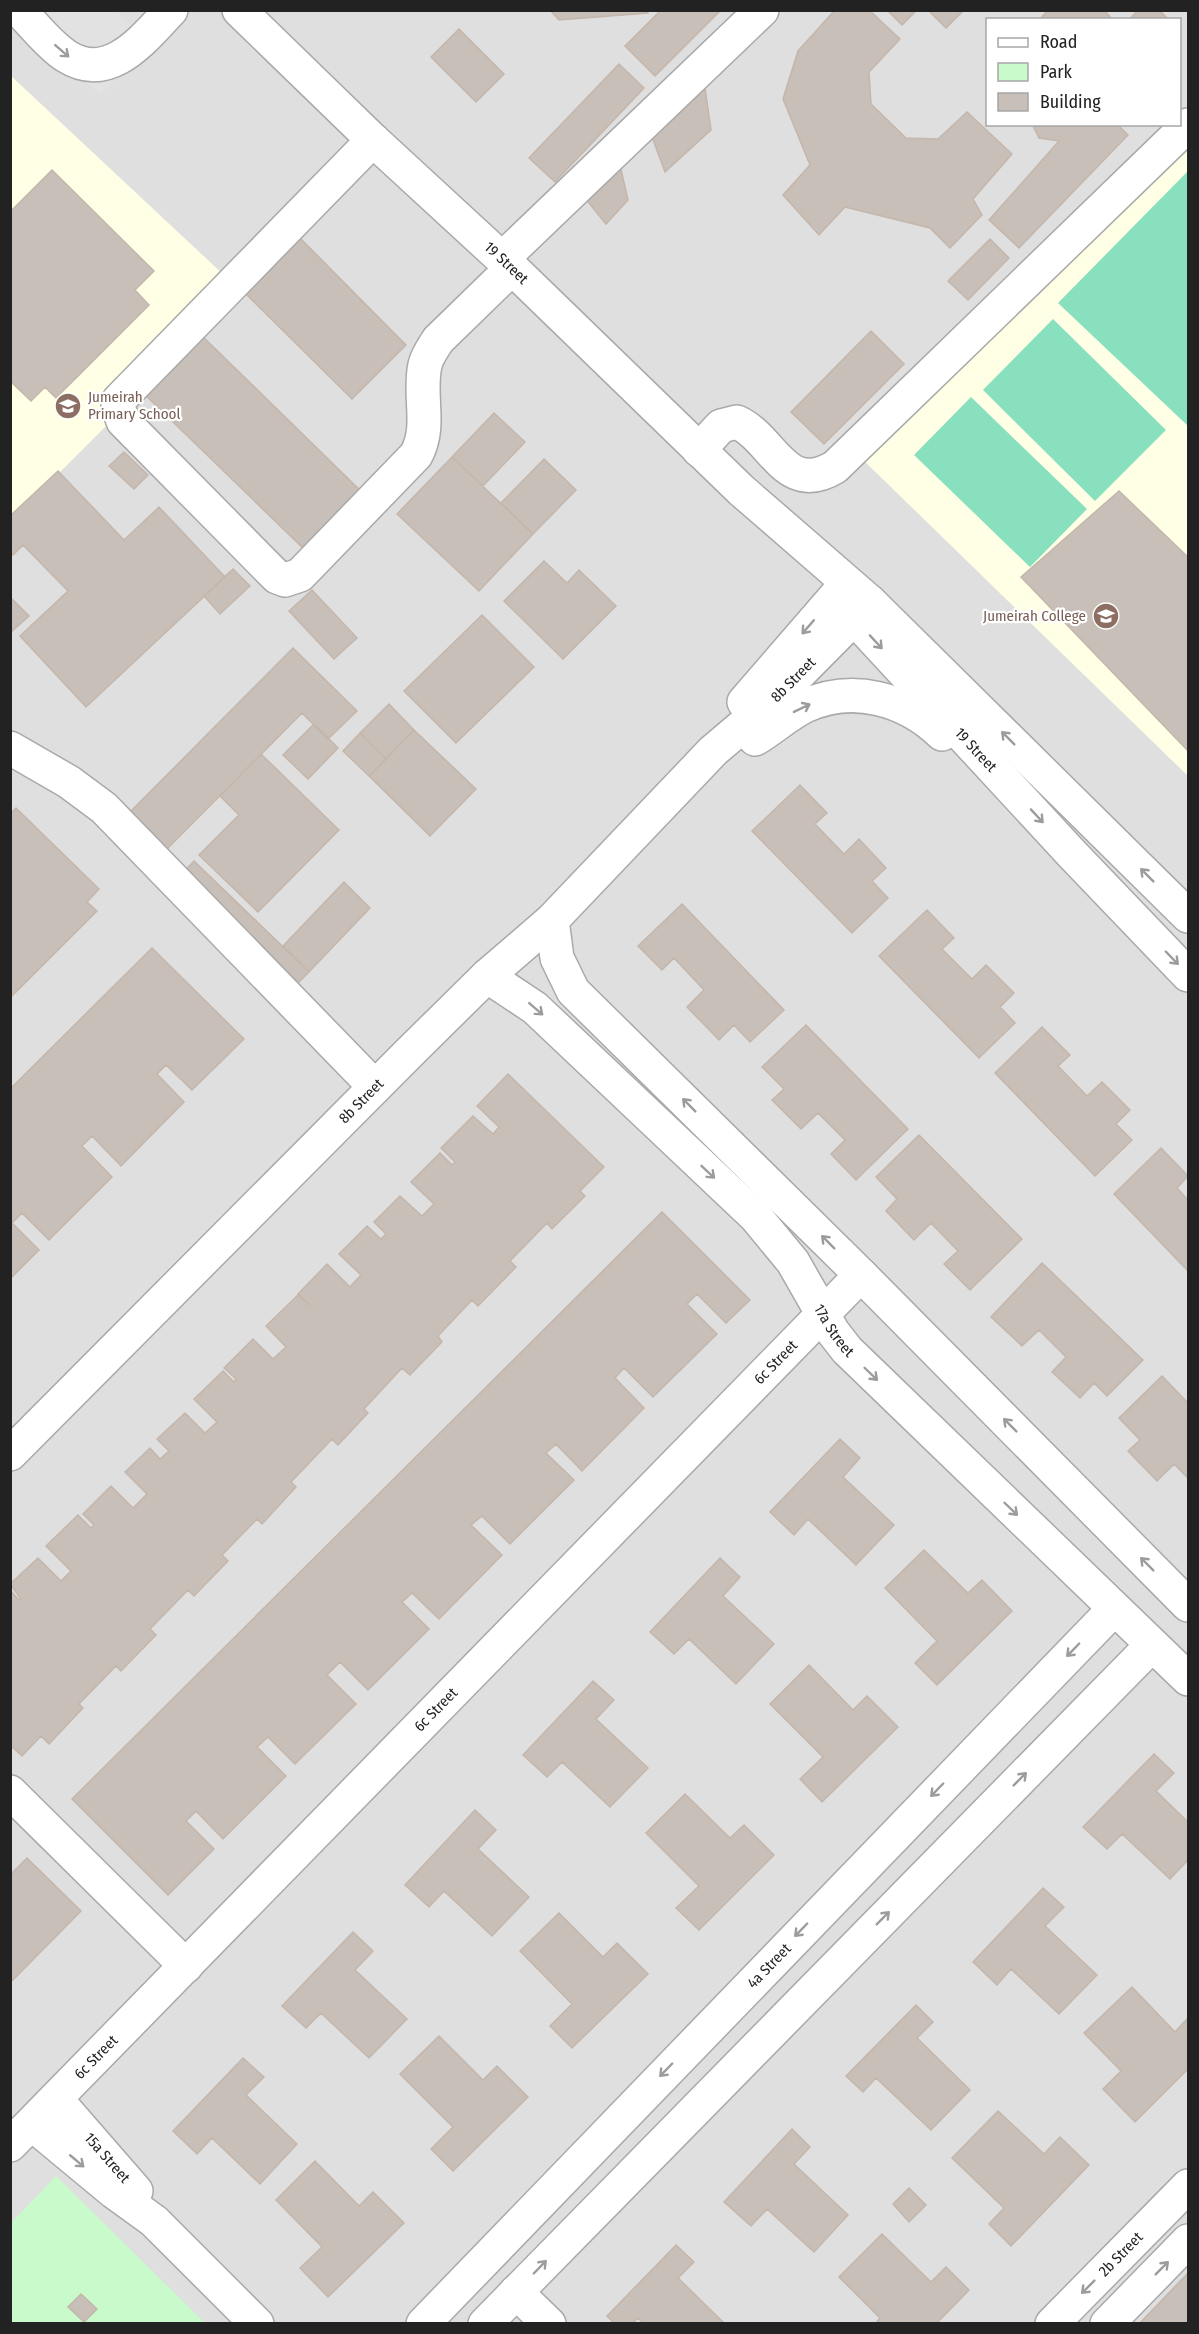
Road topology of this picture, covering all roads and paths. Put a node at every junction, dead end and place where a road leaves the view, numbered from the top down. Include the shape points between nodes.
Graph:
1 (19, 10) edge
2 (171, 10) edge
3 (239, 10) edge
4 (762, 10) edge
5 (1188, 126) edge
6 (373, 140) junction
7 (507, 263) junction
8 (699, 450) junction
9 (852, 600) junction
10 (10, 748) edge
11 (713, 751) junction
12 (1013, 790) junction
13 (1188, 916) edge
14 (552, 920) junction
15 (1188, 975) edge
16 (487, 976) junction
17 (375, 1087) junction
18 (861, 1275) junction
19 (822, 1311) junction
20 (10, 1454) edge
21 (1188, 1605) edge
22 (1114, 1608) junction
23 (1152, 1645) junction
24 (1188, 1679) edge
25 (10, 1792) edge
26 (186, 1966) junction
27 (748, 1985) junction
28 (717, 2016) junction
29 (784, 2019) junction
30 (753, 2050) junction
31 (56, 2099) junction
32 (21, 2134) edge
33 (1188, 2186) edge
34 (154, 2221) junction
35 (1188, 2241) edge
36 (516, 2292) junction
37 (256, 2324) edge
38 (423, 2324) edge
39 (485, 2324) edge
40 (549, 2324) edge
41 (1052, 2324) edge
42 (1107, 2324) edge

1 -> 2 street via 66,56 96,65 125,56
3 - 6 street, 19 Street
4 - 7 street
5 - 8 street via 835,466 813,476 790,470 737,422 721,426
6 - 7 street, 19 Street
6 - 7 street via 124,394 118,407 123,421 277,577 285,580 300,575 416,454 424,435 423,380 431,350
7 - 8 street, 19 Street
8 - 9 street, 19 Street
9 - 11 street, 8b Street via 753,690
9 -> 12 street, 19 Street
13 -> 9 street, 19 Street
10 - 17 street via 69,782 104,808
11 -> 12 street via 755,739 790,715 823,700 840,696 876,698 894,702 926,719 979,768
11 - 14 street, 8b Street
12 -> 15 street, 19 Street
14 - 16 street, 8b Street
18 -> 14 street via 573,991 557,958
16 - 17 street, 8b Street
16 -> 19 street, 17a Street via 535,1008 756,1217 793,1262
17 - 20 street, 8b Street
18 - 19 street, 6c Street
21 -> 18 street
19 -> 22 street, 17a Street via 847,1350
19 - 26 street, 6c Street
22 - 23 street, 17a Street
22 -> 27 street, 4a Street
23 - 24 street, 17a Street
29 -> 23 street
25 - 26 street
26 - 31 street, 6c Street
27 - 28 street, 4a Street
27 - 29 street
28 - 30 street
28 -> 38 street, 4a Street
29 - 30 street
36 -> 30 street
31 - 32 street, 6c Street
31 - 34 street, 15a Street via 127,2179
32 -> 34 street, 15a Street
33 -> 41 street, 2b Street
34 - 37 street, 15a Street
42 -> 35 street
36 - 39 street
36 - 40 street

